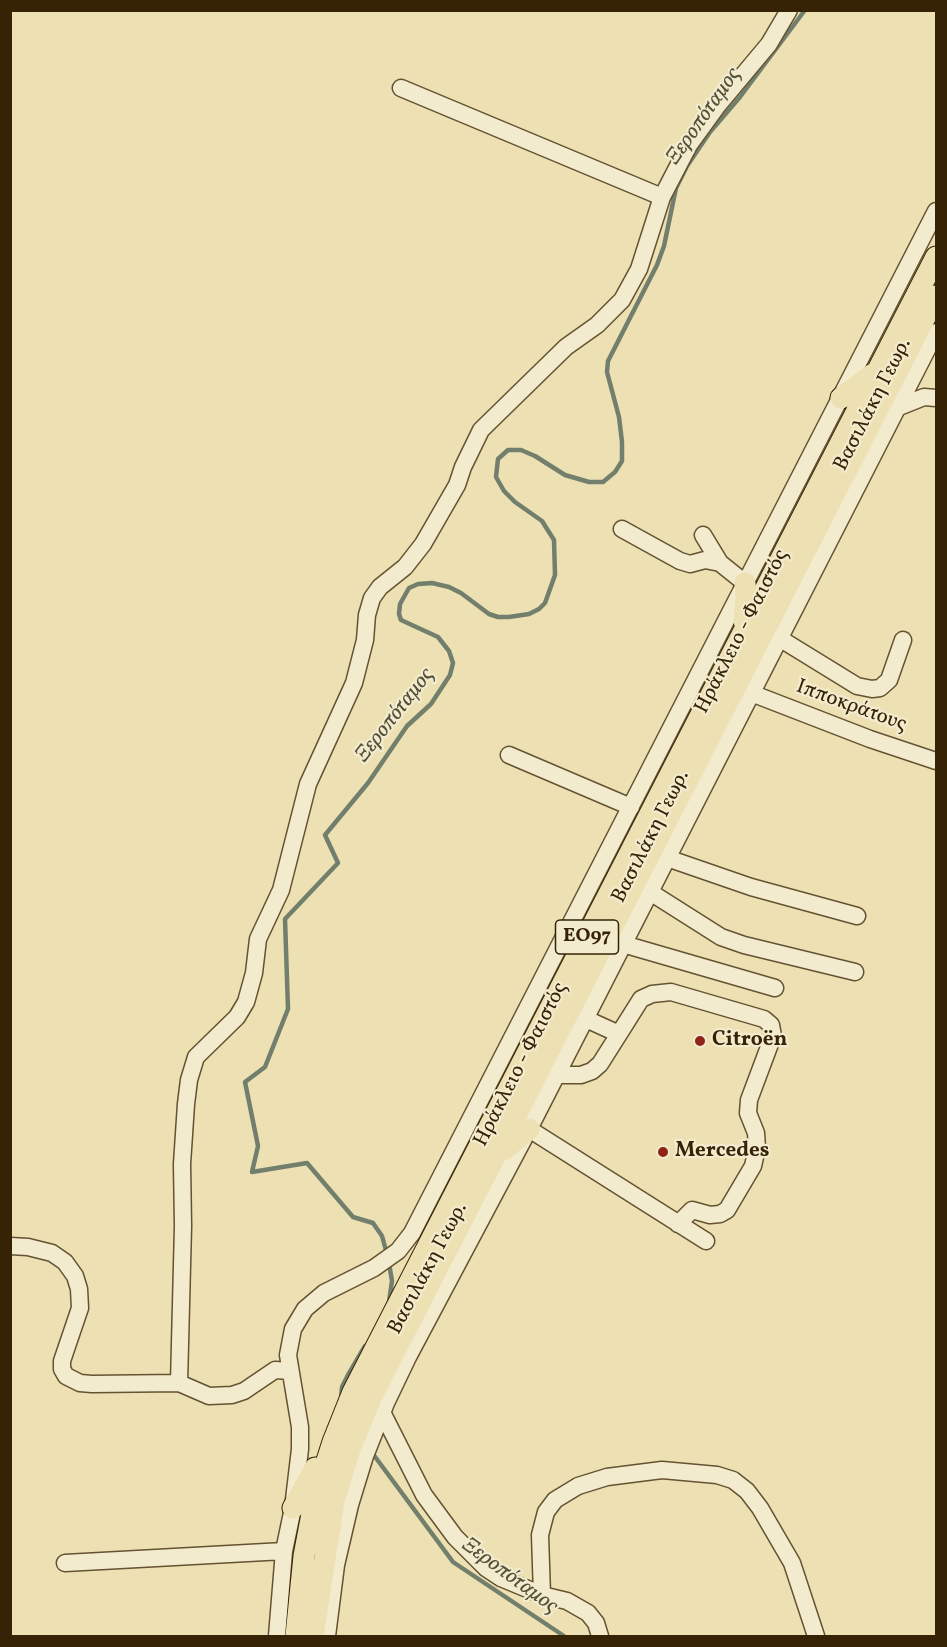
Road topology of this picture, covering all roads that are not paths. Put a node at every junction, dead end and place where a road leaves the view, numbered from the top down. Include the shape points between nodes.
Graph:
1 (789, 10) edge
2 (401, 88) dead end
3 (662, 197) junction
4 (936, 212) edge
5 (936, 257) edge
6 (936, 296) edge
7 (936, 332) edge
8 (932, 352) edge
9 (879, 367) junction
10 (936, 398) edge
11 (841, 399) junction
12 (899, 407) junction
13 (622, 529) dead end
14 (703, 535) dead end
15 (720, 563) junction
16 (745, 583) junction
17 (743, 632) junction
18 (779, 638) junction
19 (903, 640) dead end
20 (751, 693) junction
21 (509, 756) dead end
22 (936, 760) edge
23 (631, 807) junction
24 (667, 858) junction
25 (650, 892) junction
26 (857, 916) dead end
27 (623, 944) junction
28 (855, 972) dead end
29 (775, 988) dead end
30 (586, 1019) junction
31 (619, 1034) junction
32 (557, 1075) junction
33 (529, 1129) junction
34 (493, 1161) junction
35 (678, 1224) junction
36 (706, 1241) dead end
37 (10, 1246) edge
38 (290, 1371) junction
39 (179, 1383) junction
40 (353, 1392) junction
41 (382, 1412) junction
42 (293, 1508) junction
43 (285, 1551) junction
44 (65, 1563) dead end
45 (542, 1594) junction
46 (277, 1636) edge
47 (296, 1636) edge
48 (313, 1636) edge
49 (327, 1636) edge
50 (600, 1636) edge
51 (816, 1636) edge

1 - 3 street via 769,44 689,145
2 - 3 street
3 - 39 street via 639,269 622,300 597,325 566,347 481,430 457,485 423,544 372,598 354,683 308,784 280,890 258,939 246,1002 237,1017 196,1057 189,1080 182,1164
4 - 11 street, Βασιλάκη Γεωρ.
5 - 9 main road, Ηράκλειο - Φαιστός / ΕΟ97
6 - 34 main road, Ηράκλειο - Φαιστός / ΕΟ97
7 - 8 street, Βασιλάκη Γεωρ.
8 - 12 street, Βασιλάκη Γεωρ.
9 - 11 main road
9 - 17 main road, Ηράκλειο - Φαιστός / ΕΟ97
10 - 12 street via 924,397
11 - 16 street, Βασιλάκη Γεωρ.
12 - 18 street, Βασιλάκη Γεωρ.
13 - 15 street via 680,561
14 - 15 street
15 - 16 street
16 - 17 main road
16 - 23 street, Βασιλάκη Γεωρ.
17 - 40 main road, Ηράκλειο - Φαιστός / ΕΟ97
18 - 19 street via 857,686 872,689 889,680
18 - 20 street, Βασιλάκη Γεωρ.
20 - 22 street, Ιπποκράτους
20 - 24 street, Βασιλάκη Γεωρ.
21 - 23 street
23 - 38 street, Βασιλάκη Γεωρ. via 408,1240 374,1268 324,1293 305,1309 290,1341
24 - 25 street, Βασιλάκη Γεωρ.
24 - 26 street via 751,887
25 - 27 street, Βασιλάκη Γεωρ.
25 - 28 street via 721,937
27 - 29 street
27 - 30 street, Βασιλάκη Γεωρ.
30 - 31 street
30 - 32 street, Βασιλάκη Γεωρ.
31 - 32 street via 592,1071
31 - 35 street via 641,999 671,992 764,1019 771,1025 773,1036 749,1100 748,1113 758,1148 753,1166 727,1210 710,1215 692,1210
32 - 33 street, Βασιλάκη Γεωρ.
33 - 34 main road
33 - 35 street
33 - 41 street, Βασιλάκη Γεωρ.
34 - 48 main road, Ηράκλειο - Φαιστός / ΕΟ97 via 394,1351 350,1449 334,1501
35 - 36 street
37 - 39 street via 52,1253 75,1276 80,1308 62,1360 66,1376 92,1384
38 - 39 street via 275,1370 232,1395 209,1396
38 - 42 street, Βασιλάκη Γεωρ. via 300,1438
40 - 42 main road
40 - 47 main road, Ηράκλειο - Φαιστός / ΕΟ97 via 315,1498
41 - 45 street via 424,1495 454,1537 501,1578
41 - 49 street, Βασιλάκη Γεωρ. via 350,1505 336,1565
42 - 43 street, Βασιλάκη Γεωρ.
43 - 44 street
43 - 46 street, Βασιλάκη Γεωρ.
45 - 50 street via 567,1601 588,1613
45 - 51 street via 540,1535 546,1512 555,1500 578,1486 607,1477 662,1470 717,1475 733,1480 760,1508 792,1563

